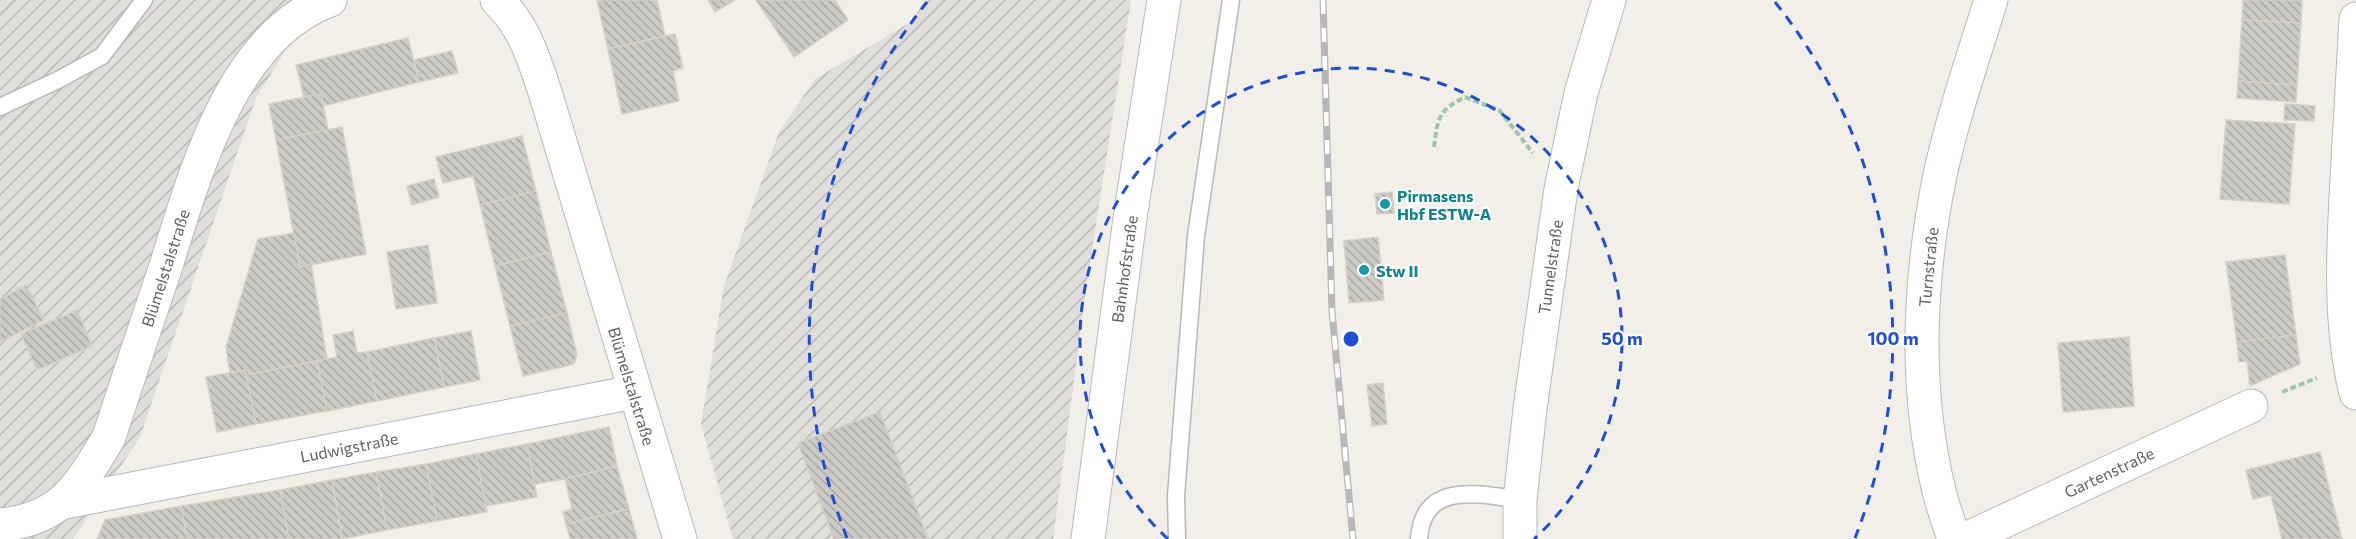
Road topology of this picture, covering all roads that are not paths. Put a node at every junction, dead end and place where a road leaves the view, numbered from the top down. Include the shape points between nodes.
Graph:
1 (144, 0) edge
2 (330, 0) edge
3 (497, 0) edge
4 (1164, 0) edge
5 (1231, 0) edge
6 (1609, 0) edge
7 (1991, 0) edge
8 (2356, 19) edge
9 (0, 107) edge
10 (2354, 372) edge
11 (634, 392) junction
12 (2251, 406) road end
13 (1520, 500) junction
14 (52, 520) edge
15 (0, 525) edge
16 (680, 539) edge
17 (1088, 539) edge
18 (1177, 539) edge
19 (1419, 539) edge
20 (1520, 539) edge
21 (1954, 539) edge
22 (1966, 539) edge

1 - 9 lane via 102,56
2 - 14 street, Blümelstalstraße via 316,5 278,32 248,66 221,113 197,171 109,437
3 - 11 street, Blümelstalstraße via 525,35 537,69
4 - 17 street, Bahnhofstraße via 1130,218
5 - 18 lane via 1196,236 1176,496
6 - 13 street, Tunnelstraße via 1581,93 1561,189
7 - 21 street, Turnstraße via 1961,93 1941,175 1928,250 1922,326 1925,411 1939,492
8 - 10 street via 2344,291
11 - 14 street, Ludwigstraße
11 - 16 street, Blümelstalstraße
12 - 22 street, Gartenstraße
13 - 19 lane via 1483,494 1445,497 1429,508
13 - 20 street, Tunnelstraße
14 - 15 street

